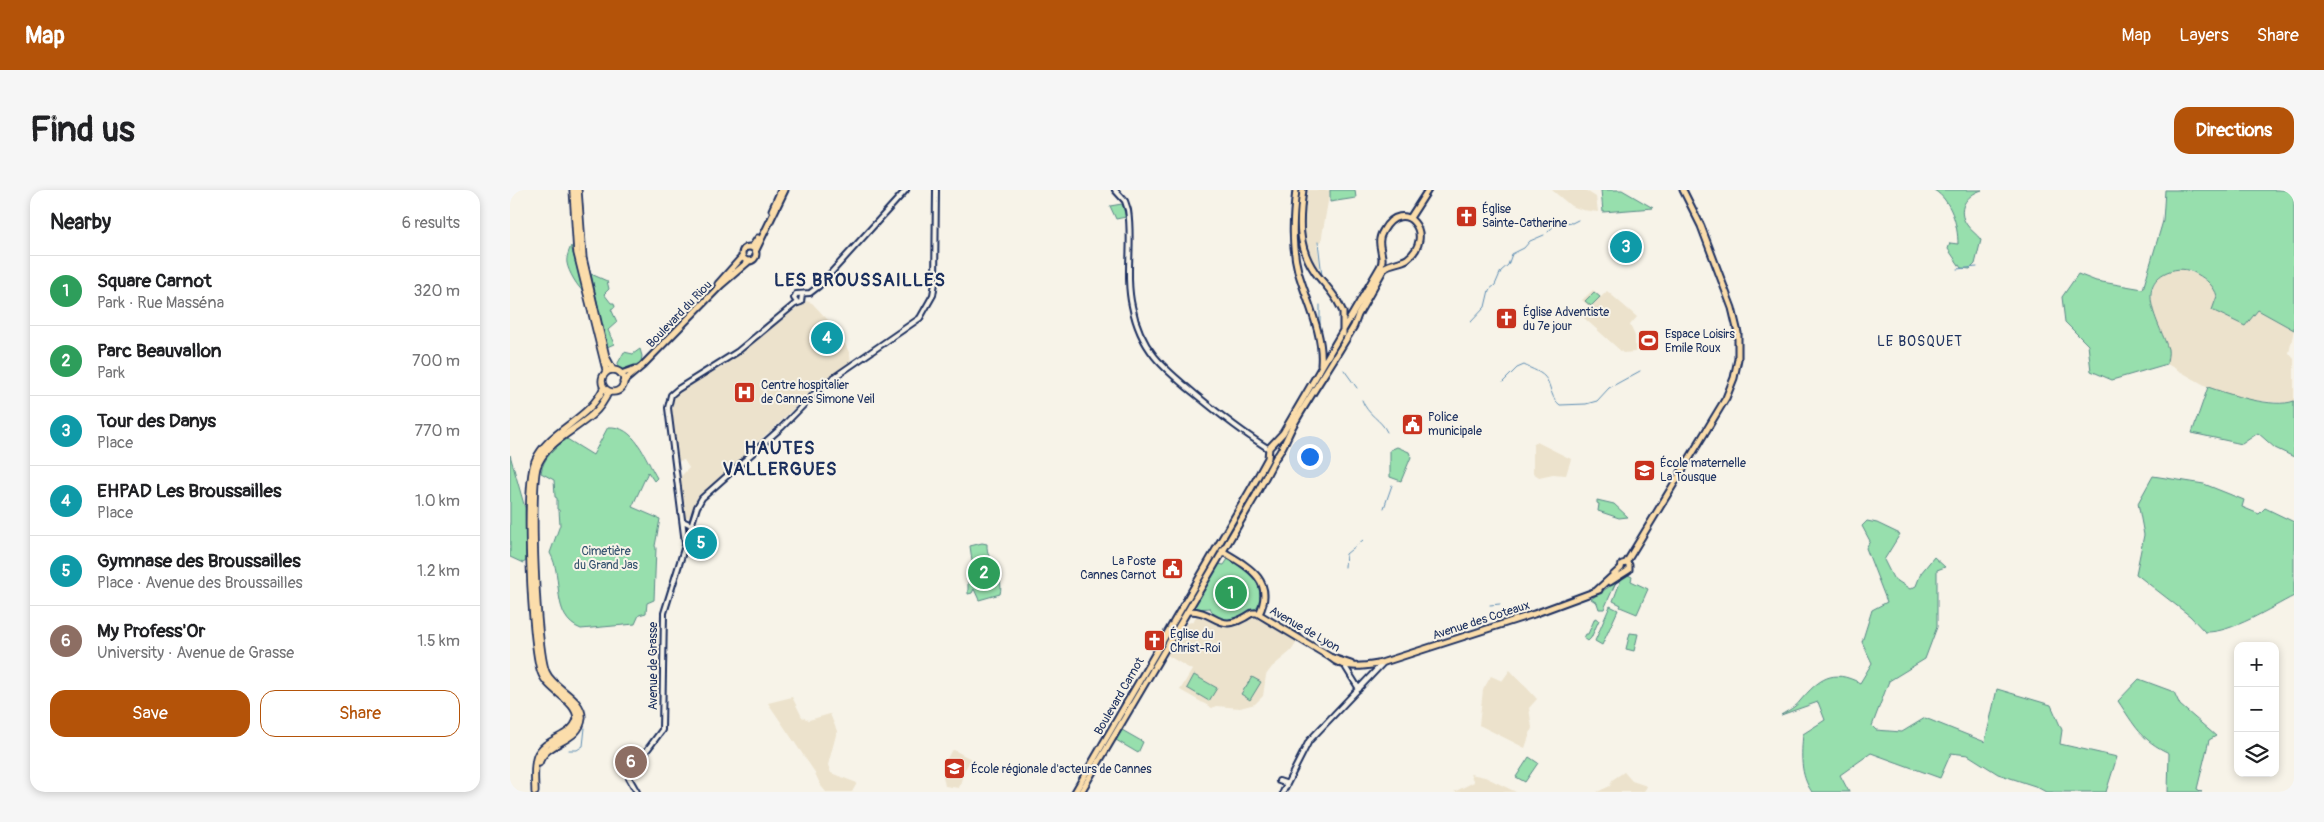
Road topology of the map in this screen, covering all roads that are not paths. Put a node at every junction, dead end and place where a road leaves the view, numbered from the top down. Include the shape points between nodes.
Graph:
1 (574, 190) edge
2 (578, 190) edge
3 (781, 190) edge
4 (785, 190) edge
5 (906, 190) edge
6 (936, 190) edge
7 (1115, 190) edge
8 (1296, 190) edge
9 (1303, 190) edge
10 (1428, 190) edge
11 (1683, 190) edge
12 (1410, 218) junction
13 (754, 249) junction
14 (1382, 256) junction
15 (742, 257) junction
16 (749, 261) junction
17 (1396, 262) junction
18 (802, 296) junction
19 (797, 302) junction
20 (1343, 332) junction
21 (1319, 339) junction
22 (1342, 344) junction
23 (1330, 352) junction
24 (1336, 355) junction
25 (1320, 368) junction
26 (613, 370) junction
27 (605, 374) junction
28 (621, 374) junction
29 (623, 382) junction
30 (607, 389) junction
31 (1274, 445) junction
32 (1280, 450) junction
33 (1269, 452) junction
34 (1276, 457) junction
35 (680, 515) junction
36 (688, 523) junction
37 (682, 528) junction
38 (689, 531) junction
39 (685, 545) junction
40 (1224, 549) junction
41 (1188, 611) junction
42 (1259, 614) junction
43 (1330, 657) joint
44 (1384, 662) junction
45 (1340, 663) junction
46 (1353, 664) junction
47 (1364, 665) junction
48 (1371, 665) junction
49 (1347, 666) junction
50 (1375, 672) junction
51 (1359, 689) junction
52 (1291, 775) junction
53 (1279, 781) dead end
54 (1285, 783) junction
55 (536, 792) edge
56 (637, 792) edge
57 (1076, 792) edge
58 (1081, 792) edge
59 (1282, 792) edge

1 - 27 highway via 577,253
2 - 26 highway via 583,258 606,357
3 - 13 main road
4 - 13 main road
5 - 18 street, Avenue de Grasse via 819,286
6 - 36 street via 935,284 933,295 920,318 820,387 782,427 702,498
7 - 33 street via 1128,210 1132,307 1146,346 1158,363 1180,383
8 - 21 main road via 1294,255
9 - 20 main road via 1299,230 1302,246 1312,268 1343,312
10 - 12 main road
11 - 44 main road, Avenue des Coteaux via 1701,226 1732,308 1738,339 1736,372 1718,412 1626,563 1622,564 1623,570 1596,591
12 - 14 main road via 1398,218 1384,228 1379,243
12 - 17 main road via 1418,227 1418,244 1408,258
13 - 15 main road, Boulevard du Riou via 744,248
13 - 16 main road, Boulevard du Riou via 756,257
14 - 17 main road
14 - 20 main road via 1383,262
15 - 16 main road
15 - 28 main road, Boulevard du Riou via 642,364
16 - 29 main road, Boulevard du Riou
17 - 22 main road via 1386,267
18 - 19 street, Avenue de Grasse via 802,301
18 - 19 street, Avenue de Grasse via 795,296
19 - 35 street, Avenue de Grasse via 737,352 671,395 668,408
20 - 22 main road
20 - 23 main road
21 - 23 main road
21 - 25 main road
22 - 24 main road
23 - 24 main road
23 - 25 main road
24 - 32 main road
25 - 31 main road
26 - 27 highway
26 - 28 highway
27 - 30 highway via 602,379
28 - 29 highway
29 - 30 highway via 618,390
30 - 55 highway via 589,410 544,447 532,472 531,545 538,660 546,681 573,706 577,719 571,730 546,744 538,754
31 - 32 main road
31 - 33 main road
32 - 34 main road, Boulevard Carnot
33 - 34 main road
33 - 57 main road, Boulevard Carnot
34 - 40 main road, Boulevard Carnot
35 - 36 street, Avenue de Grasse
35 - 37 street, Avenue de Grasse
36 - 37 street
36 - 38 street
37 - 38 street
37 - 39 street, Avenue de Grasse
38 - 39 street
39 - 56 street, Avenue de Grasse via 664,613 663,724 659,736 630,773 630,782
40 - 41 main road, Boulevard Carnot
40 - 42 main road via 1260,579 1264,594
41 - 42 main road via 1227,623 1237,622 1252,613
41 - 58 main road, Boulevard Carnot
42 - 43 main road, Avenue de Lyon
43 - 45 main road, Avenue des Coteaux
44 - 48 main road, Avenue des Coteaux
44 - 50 street
45 - 46 main road, Avenue des Coteaux
45 - 49 main road, Avenue des Coteaux
46 - 47 main road, Avenue des Coteaux
46 - 49 street, Avenue de Lyon
47 - 48 main road, Avenue des Coteaux
47 - 49 main road, Avenue des Coteaux
48 - 50 street
49 - 51 street, Avenue de Lyon
50 - 51 street
51 - 52 street via 1309,742
52 - 54 street
52 - 59 street
53 - 54 street
54 - 59 street

